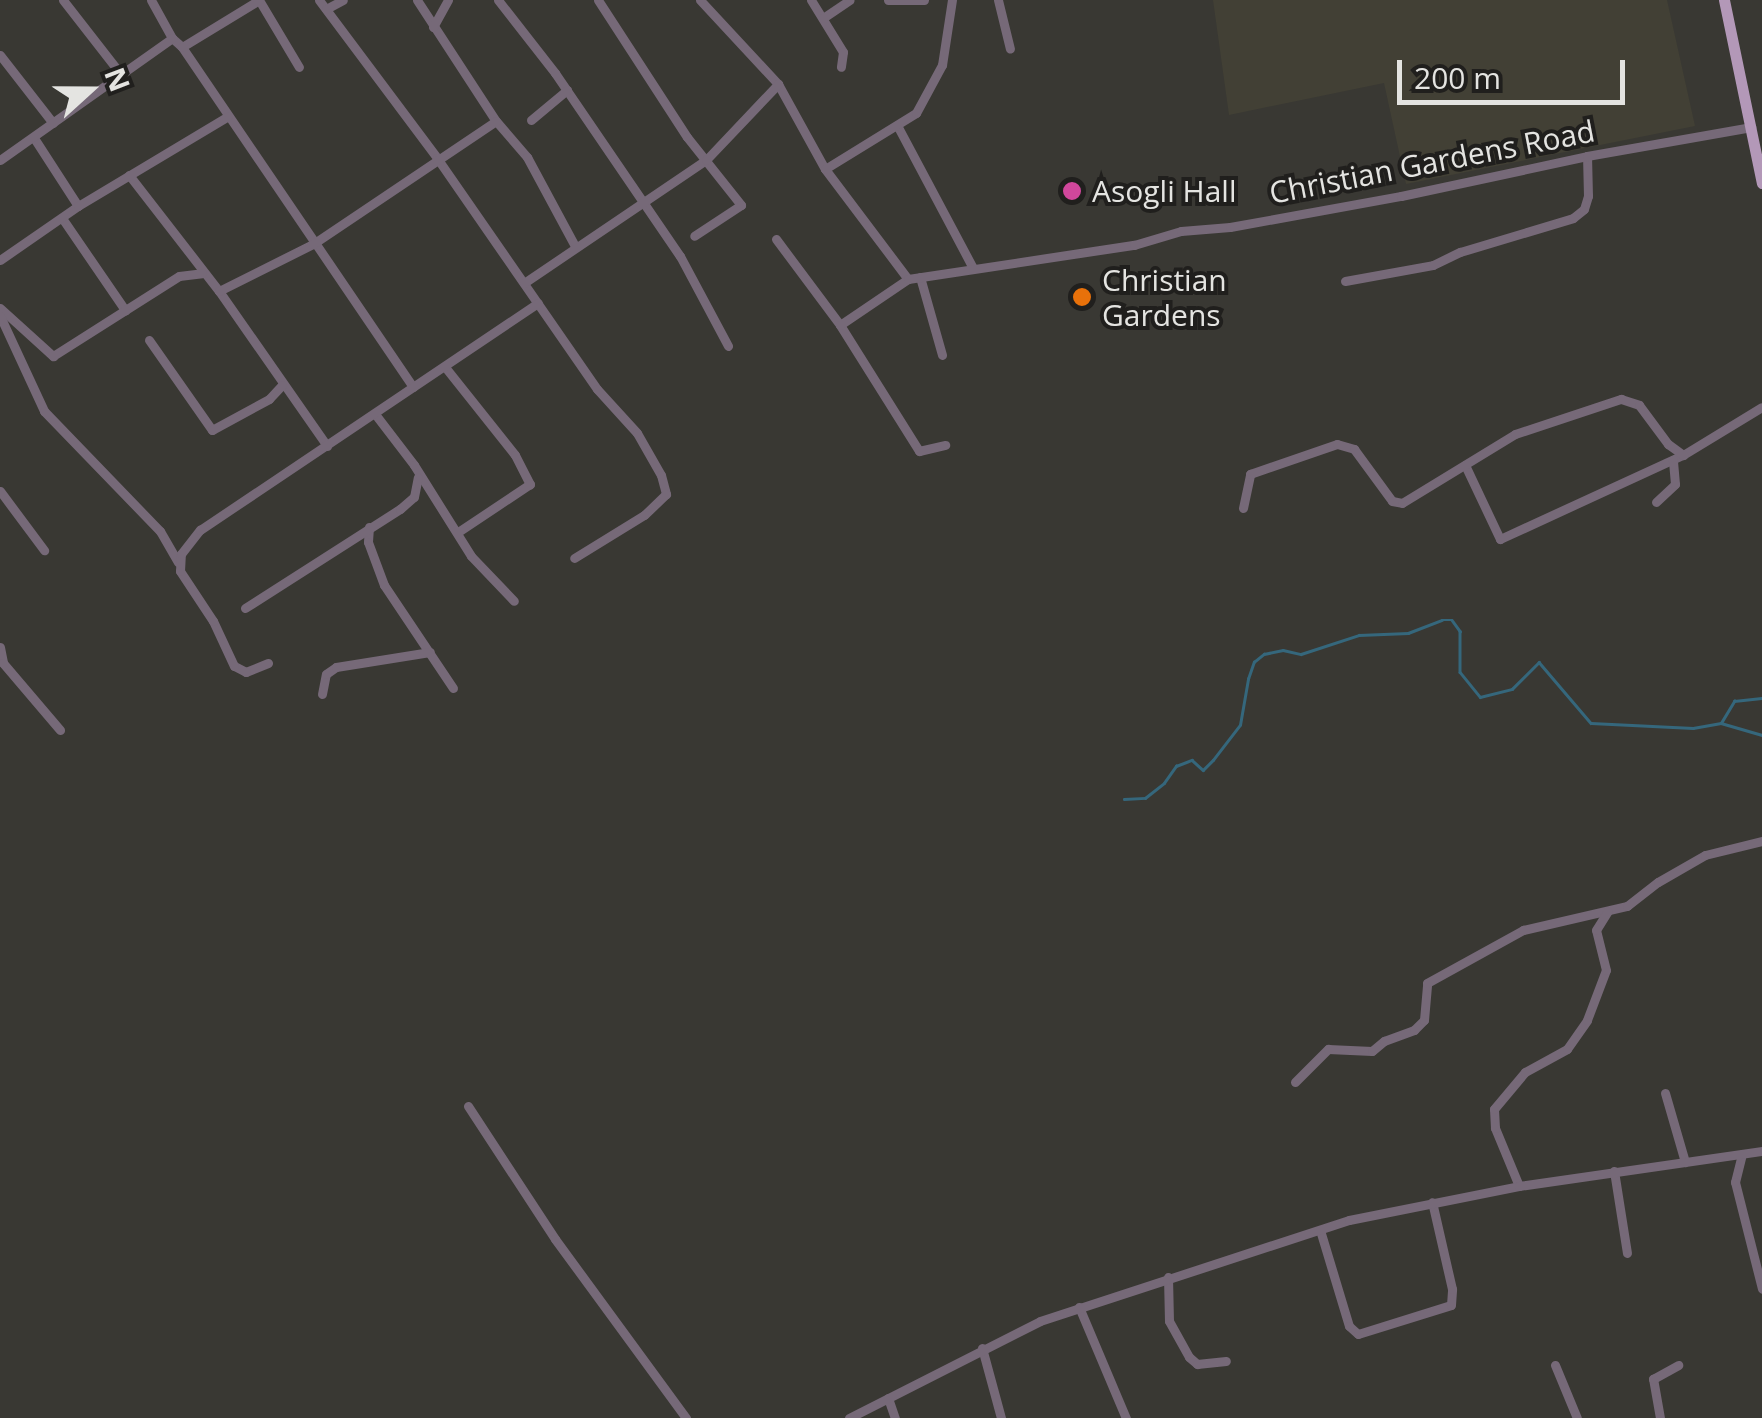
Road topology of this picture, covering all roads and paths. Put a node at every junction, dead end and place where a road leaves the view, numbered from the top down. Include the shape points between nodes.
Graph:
1 (63, 0) edge
2 (150, 0) edge
3 (259, 0) edge
4 (343, 0) edge
5 (417, 0) edge
6 (448, 0) edge
7 (498, 0) edge
8 (598, 0) edge
9 (700, 0) edge
10 (812, 0) edge
11 (850, 0) edge
12 (888, 0) edge
13 (924, 0) edge
14 (952, 0) edge
15 (998, 0) edge
16 (1724, 0) edge
17 (323, 4) edge
18 (823, 18) junction
19 (433, 27) junction
20 (172, 38) junction
21 (182, 47) junction
22 (1010, 49) dead end
23 (0, 56) edge
24 (300, 67) dead end
25 (841, 67) dead end
26 (119, 72) junction
27 (778, 84) junction
28 (567, 90) junction
29 (228, 117) junction
30 (532, 120) dead end
31 (496, 121) junction
32 (53, 123) junction
33 (898, 127) junction
34 (1750, 128) junction
35 (34, 138) junction
36 (1759, 154) edge
37 (1587, 156) junction
38 (438, 158) junction
39 (0, 160) edge
40 (706, 160) junction
41 (825, 170) junction
42 (129, 175) junction
43 (1762, 183) edge
44 (641, 201) junction
45 (78, 206) junction
46 (62, 218) junction
47 (694, 236) dead end
48 (776, 239) dead end
49 (314, 244) junction
50 (576, 246) junction
51 (0, 260) edge
52 (973, 268) junction
53 (202, 273) junction
54 (920, 277) junction
55 (908, 279) junction
56 (1345, 281) dead end
57 (524, 283) junction
58 (219, 291) junction
59 (538, 303) junction
60 (125, 310) junction
61 (0, 312) edge
62 (840, 325) junction
63 (150, 340) dead end
64 (728, 346) dead end
65 (942, 355) dead end
66 (445, 366) junction
67 (282, 385) junction
68 (413, 388) junction
69 (1762, 406) edge
70 (375, 414) junction
71 (944, 445) dead end
72 (327, 446) junction
73 (1684, 455) junction
74 (1673, 460) junction
75 (1465, 465) junction
76 (418, 477) junction
77 (0, 491) edge
78 (1656, 502) dead end
79 (1244, 508) dead end
80 (369, 528) junction
81 (458, 532) junction
82 (44, 550) dead end
83 (574, 558) dead end
84 (178, 562) junction
85 (514, 601) dead end
86 (246, 608) dead end
87 (0, 647) edge
88 (430, 652) junction
89 (268, 663) dead end
90 (452, 688) dead end
91 (322, 694) dead end
92 (60, 730) dead end
93 (1762, 841) edge
94 (1608, 911) junction
95 (1295, 1082) dead end
96 (1664, 1093) dead end
97 (468, 1106) dead end
98 (1762, 1151) edge
99 (1742, 1154) junction
100 (1686, 1162) junction
101 (1614, 1172) junction
102 (1518, 1186) junction
103 (1432, 1202) junction
104 (1320, 1230) junction
105 (1626, 1253) dead end
106 (1168, 1277) junction
107 (1762, 1289) edge
108 (1079, 1307) junction
109 (982, 1348) junction
110 (1226, 1361) dead end
111 (1678, 1364) dead end
112 (1556, 1365) dead end
113 (888, 1398) junction
114 (686, 1418) edge
115 (850, 1418) edge
116 (895, 1418) edge
117 (1001, 1418) edge
118 (1126, 1418) edge
119 (1577, 1418) edge
120 (1660, 1418) edge

1 - 26 street
2 - 20 street
3 - 21 street
3 - 24 street
4 - 17 street
5 - 19 street
6 - 19 street
7 - 28 street
8 - 40 street
9 - 27 street
10 - 18 street
11 - 18 street
12 - 13 street
14 - 33 street via 932,89
15 - 22 street
16 - 34 main road
17 - 38 street
18 - 25 street via 844,55
19 - 31 street
20 - 21 street
20 - 26 street
21 - 29 street
23 - 32 street
26 - 32 street
27 - 40 street
27 - 41 street
28 - 30 street
28 - 44 street
29 - 42 street
29 - 49 street
31 - 38 street
31 - 50 street via 526,157
32 - 35 street
33 - 41 street
33 - 52 street
34 - 36 main road
34 - 37 street, Christian Gardens Road
35 - 39 street
35 - 45 street
36 - 43 main road
37 - 52 street, Christian Gardens Road via 1363,203
37 - 56 street via 1588,196 1573,218 1433,265
38 - 49 street
38 - 57 street
40 - 44 street
40 - 47 street via 741,205
41 - 55 street
42 - 45 street
42 - 53 street
44 - 50 street
44 - 64 street via 680,256
45 - 46 street
46 - 51 street
46 - 60 street
48 - 62 street
49 - 58 street
49 - 68 street
50 - 57 street
52 - 54 street, Christian Gardens Road
53 - 58 street
53 - 60 street via 179,276
54 - 55 street, Christian Gardens Road
54 - 65 street
55 - 62 street, Christian Gardens Road
57 - 59 street
58 - 67 street
59 - 66 street
59 - 83 street via 597,389 637,433 666,494
60 - 61 street via 53,356
61 - 84 street via 44,411 160,531
62 - 71 street via 919,450
63 - 67 street via 212,430
66 - 68 street
66 - 81 street via 530,484
67 - 72 street
68 - 70 street
69 - 73 street
70 - 72 street
70 - 76 street
72 - 84 street via 200,530
73 - 74 street
73 - 75 street via 1639,405 1621,399 1515,434
74 - 75 street via 1500,540
74 - 78 street via 1675,484
75 - 79 street via 1396,504 1354,450 1337,444 1250,474
76 - 80 street via 414,497
76 - 81 street
77 - 82 street
80 - 86 street
80 - 88 street via 384,585
81 - 85 street via 471,556
84 - 89 street via 234,666 246,672
87 - 92 street via 3,663
88 - 90 street
88 - 91 street via 336,668 326,674
93 - 94 street via 1705,856 1627,906
94 - 95 street via 1523,930 1427,982 1424,1020 1414,1030 1372,1051 1328,1049
94 - 102 street via 1596,930 1606,970 1587,1020 1566,1049 1525,1072 1494,1109
96 - 100 street
97 - 114 street via 554,1239
98 - 99 street
99 - 100 street
99 - 107 street via 1735,1182
100 - 101 street
101 - 102 street
101 - 105 street
102 - 103 street
103 - 104 street
103 - 104 street via 1451,1305 1358,1334 1349,1326
104 - 106 street
106 - 108 street
106 - 110 street via 1169,1320 1189,1357 1197,1364
108 - 109 street
108 - 118 street
109 - 113 street
109 - 117 street
111 - 120 street via 1653,1379
112 - 119 street
113 - 115 street
113 - 116 street

